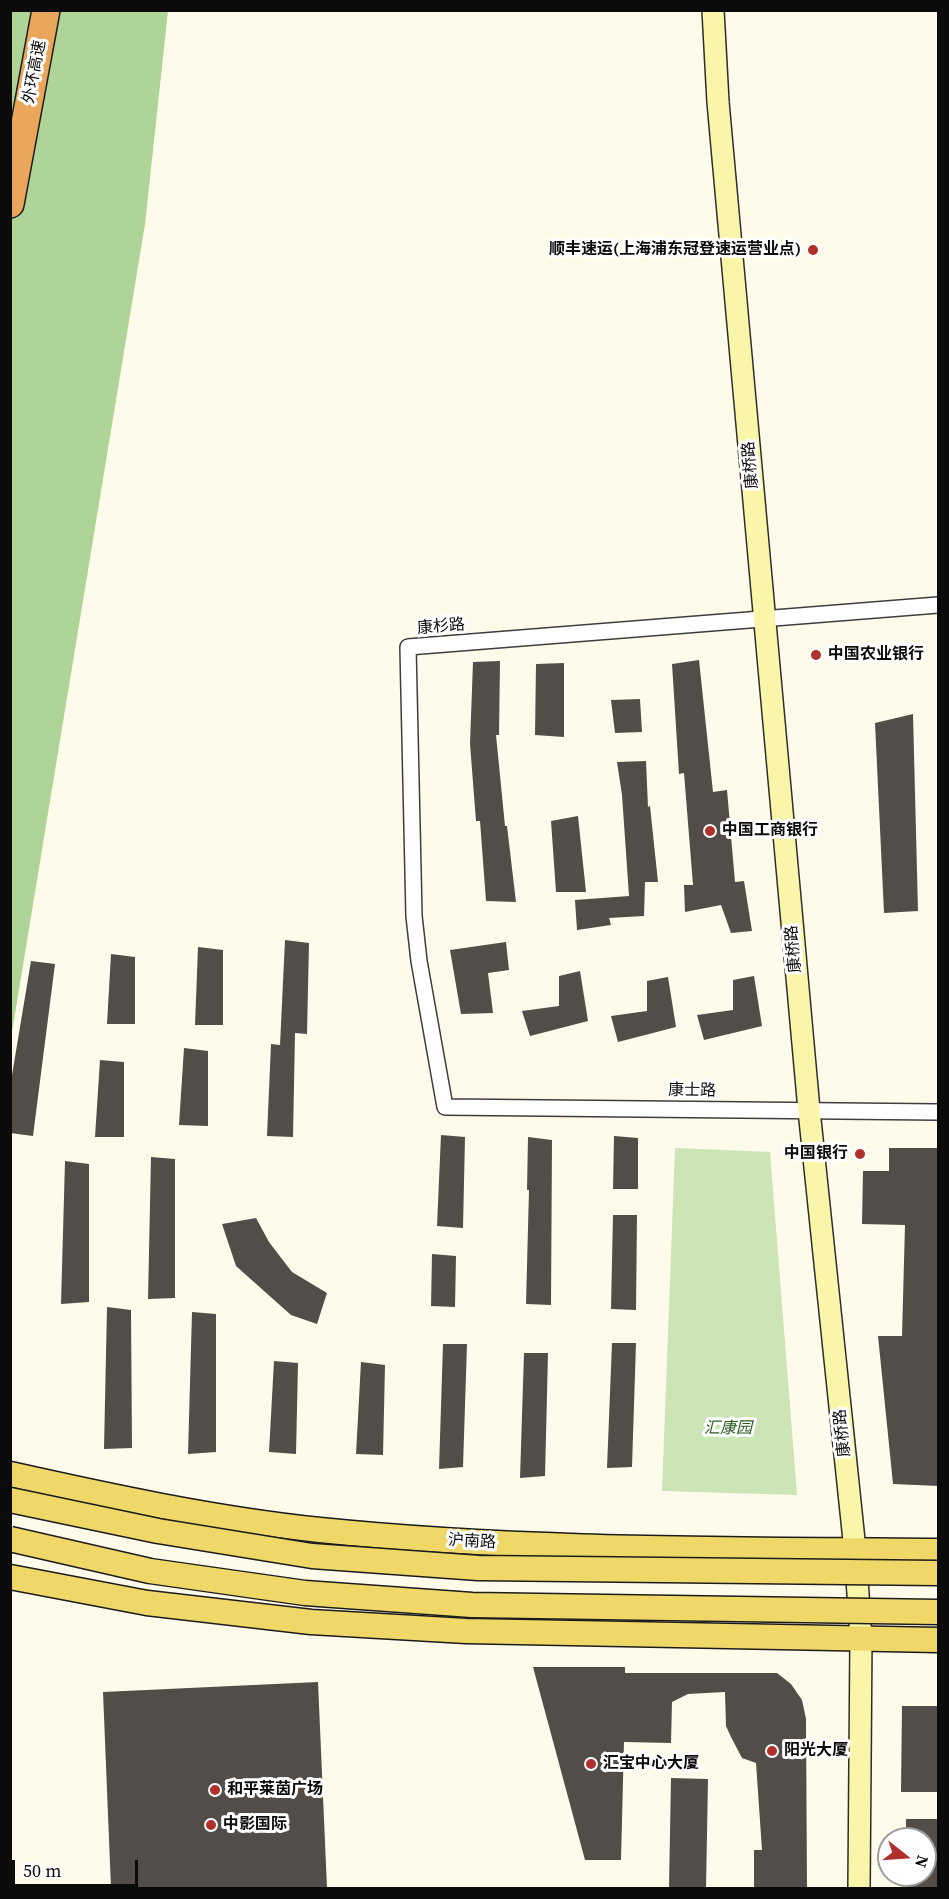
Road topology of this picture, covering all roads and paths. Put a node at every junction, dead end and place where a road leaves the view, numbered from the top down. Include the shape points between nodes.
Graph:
1 (46, 10) edge
2 (713, 10) edge
3 (10, 204) edge
4 (939, 605) edge
5 (765, 619) junction
6 (445, 1107) joint
7 (809, 1110) junction
8 (939, 1112) edge
9 (10, 1474) edge
10 (10, 1500) edge
11 (10, 1539) edge
12 (855, 1550) junction
13 (939, 1551) edge
14 (939, 1573) edge
15 (10, 1577) edge
16 (939, 1612) edge
17 (861, 1638) junction
18 (939, 1640) edge
19 (859, 1888) edge

1 - 3 highway, 外环高速
2 - 5 main road, 康桥路
4 - 5 street, 康杉路
5 - 6 street, 康杉路 via 408,647 414,916
5 - 7 main road, 康桥路
6 - 7 street, 康士路
7 - 8 street, 康士路
7 - 12 main road, 康桥路
9 - 12 main road, 沪南路 via 165,1508 318,1530 472,1543
10 - 14 main road, bridge via 158,1531 312,1556 478,1568
11 - 16 main road, bridge via 150,1571 305,1593 472,1605
12 - 13 main road, 沪南路
12 - 17 main road, 康桥路
15 - 17 main road via 147,1603 311,1622 466,1631
17 - 18 main road
17 - 19 main road, 康桥路

